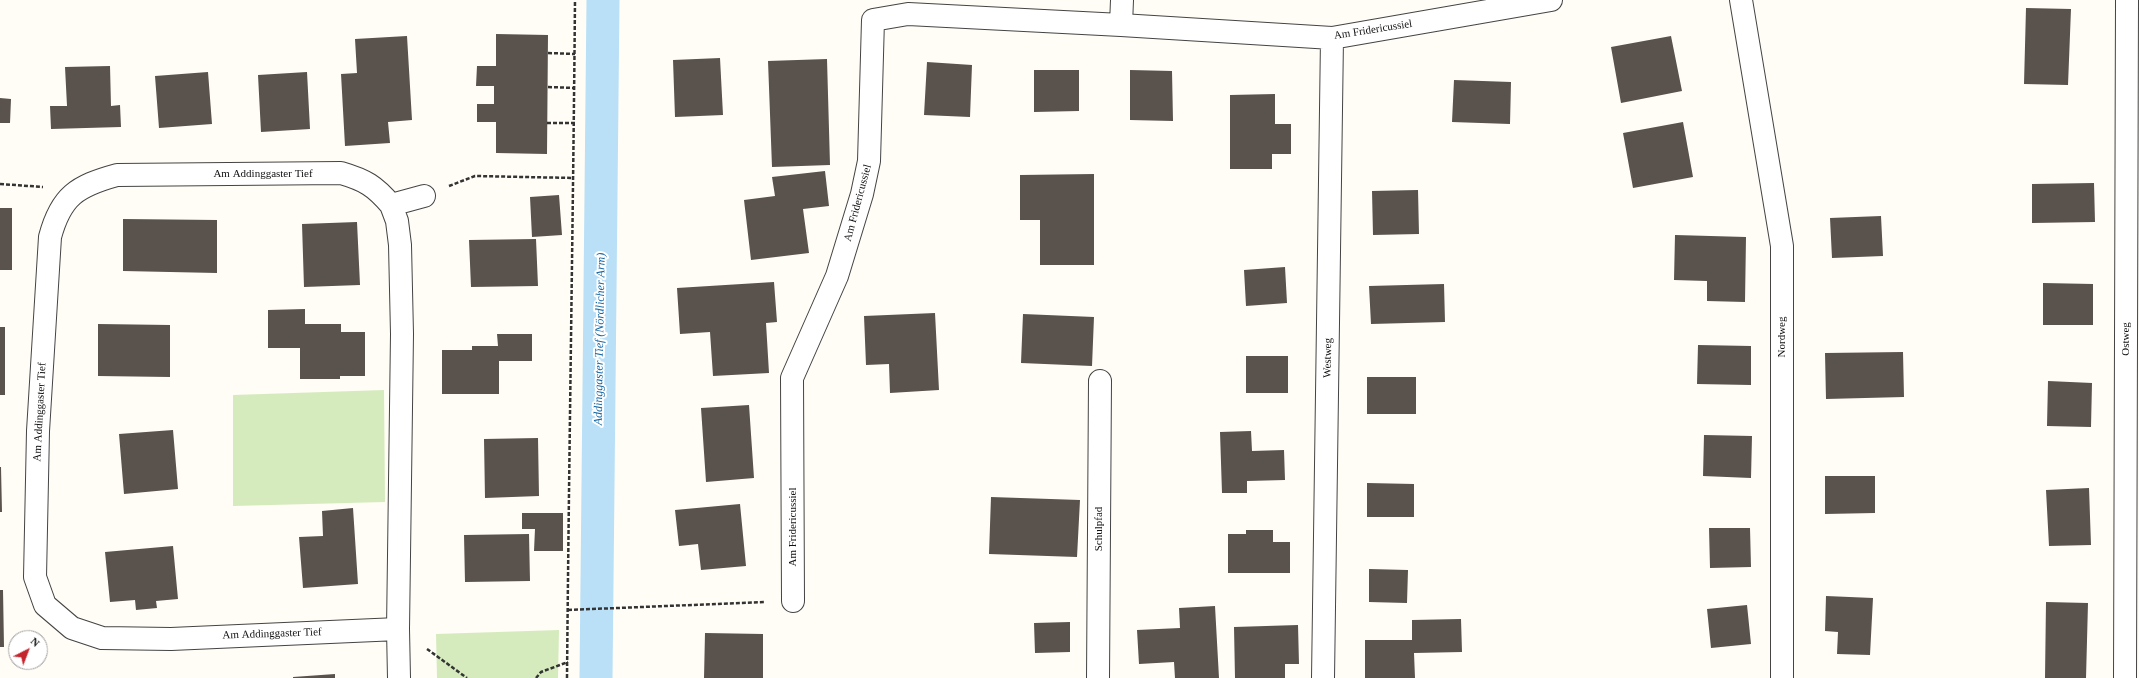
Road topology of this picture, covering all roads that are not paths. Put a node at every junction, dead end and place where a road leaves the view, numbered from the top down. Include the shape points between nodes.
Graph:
1 (1122, 0) edge
2 (1551, 0) edge
3 (1741, 0) edge
4 (2127, 0) edge
5 (1121, 25) junction
6 (1332, 38) junction
7 (424, 196) road end
8 (391, 205) junction
9 (1100, 381) dead end
10 (793, 601) road end
11 (398, 629) junction
12 (399, 678) edge
13 (1098, 678) edge
14 (1323, 678) edge
15 (1782, 678) edge
16 (2125, 678) edge

1 - 5 street
2 - 6 street, Am Fridericussiel
3 - 15 street, Nordweg via 1782,246
4 - 16 street, Ostweg
5 - 6 street, Am Fridericussiel
5 - 10 street, Am Fridericussiel via 908,14 873,20 869,161 862,194 837,276 792,378
6 - 14 street, Westweg
7 - 8 street
8 - 11 street, Am Addinggaster Tief via 397,221 400,245 402,334
8 - 11 street, Am Addinggaster Tief via 379,191 364,180 341,173 117,175 94,181 74,192 56,215 50,237 38,431 35,577 45,605 72,628 102,638 171,639
9 - 13 street, Schulpfad
11 - 12 street, Am Addinggaster Tief

